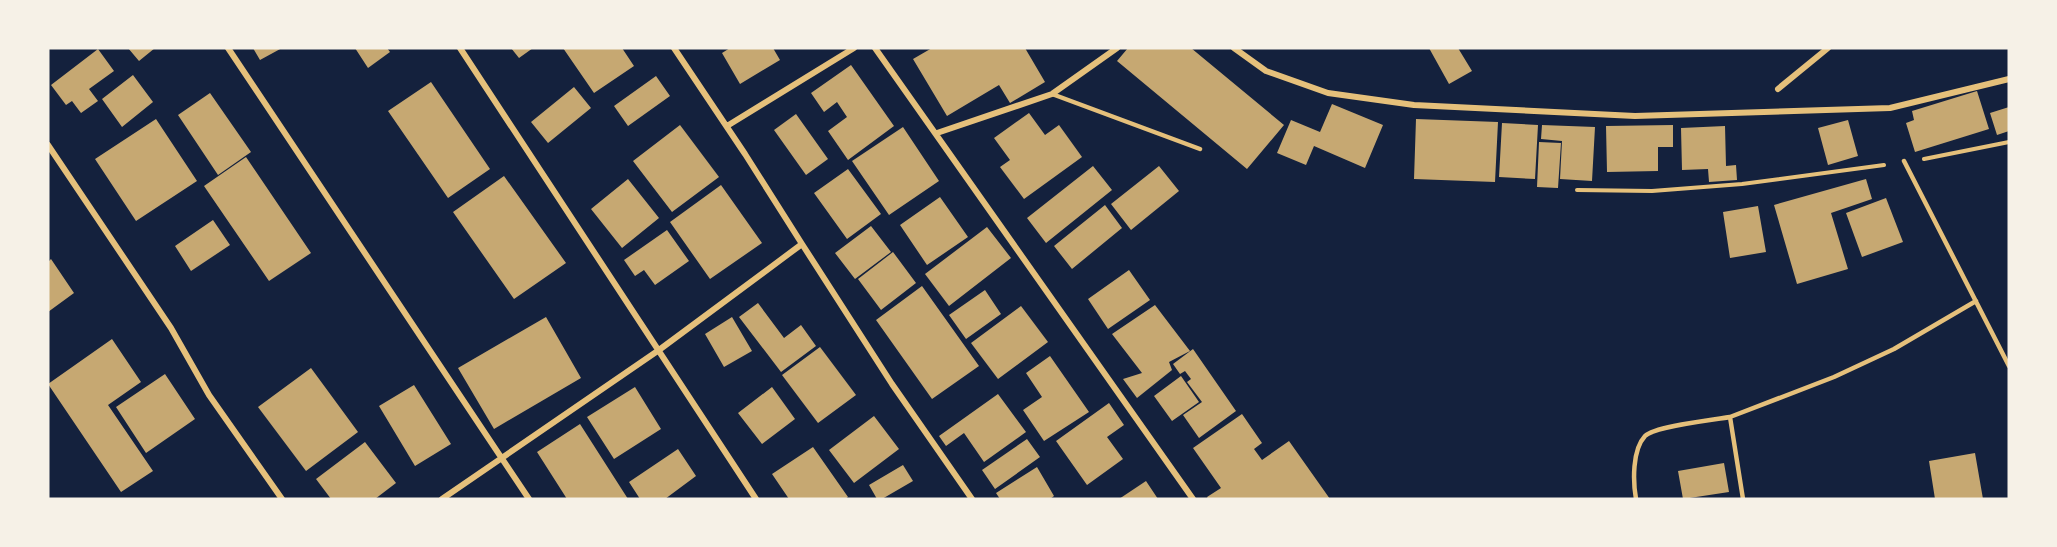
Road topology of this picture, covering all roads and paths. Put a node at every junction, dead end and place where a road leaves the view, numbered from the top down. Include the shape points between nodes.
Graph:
1 (228, 48) edge
2 (460, 48) edge
3 (674, 48) edge
4 (854, 48) edge
5 (875, 48) edge
6 (1117, 48) edge
7 (1234, 48) edge
8 (1828, 48) edge
9 (2009, 79) edge
10 (1778, 89) dead end
11 (1052, 94) junction
12 (727, 126) junction
13 (937, 133) junction
14 (2009, 142) edge
15 (48, 145) edge
16 (1200, 149) dead end
17 (1904, 162) junction
18 (1577, 190) dead end
19 (802, 244) junction
20 (1976, 301) junction
21 (659, 350) junction
22 (2009, 366) edge
23 (1730, 417) junction
24 (501, 459) junction
25 (282, 499) edge
26 (442, 499) edge
27 (528, 499) edge
28 (756, 499) edge
29 (972, 499) edge
30 (1193, 499) edge
31 (1636, 499) edge
32 (1743, 499) edge

1 - 24 street
2 - 21 street
3 - 12 street
4 - 12 street
5 - 13 street
6 - 11 street
7 - 9 street via 1266,71 1328,93 1414,105 1635,116 1890,108
8 - 10 street
11 - 13 street
11 - 16 lane
12 - 19 street
13 - 30 street
14 - 17 path
15 - 25 street via 171,328 209,395
17 - 18 path via 1742,184 1652,191
17 - 20 lane
19 - 21 street
19 - 29 street
20 - 22 lane
20 - 23 lane via 1894,349
21 - 24 street
21 - 28 street
23 - 31 lane via 1657,430 1644,437 1633,480
23 - 32 lane
24 - 26 street
24 - 27 street

